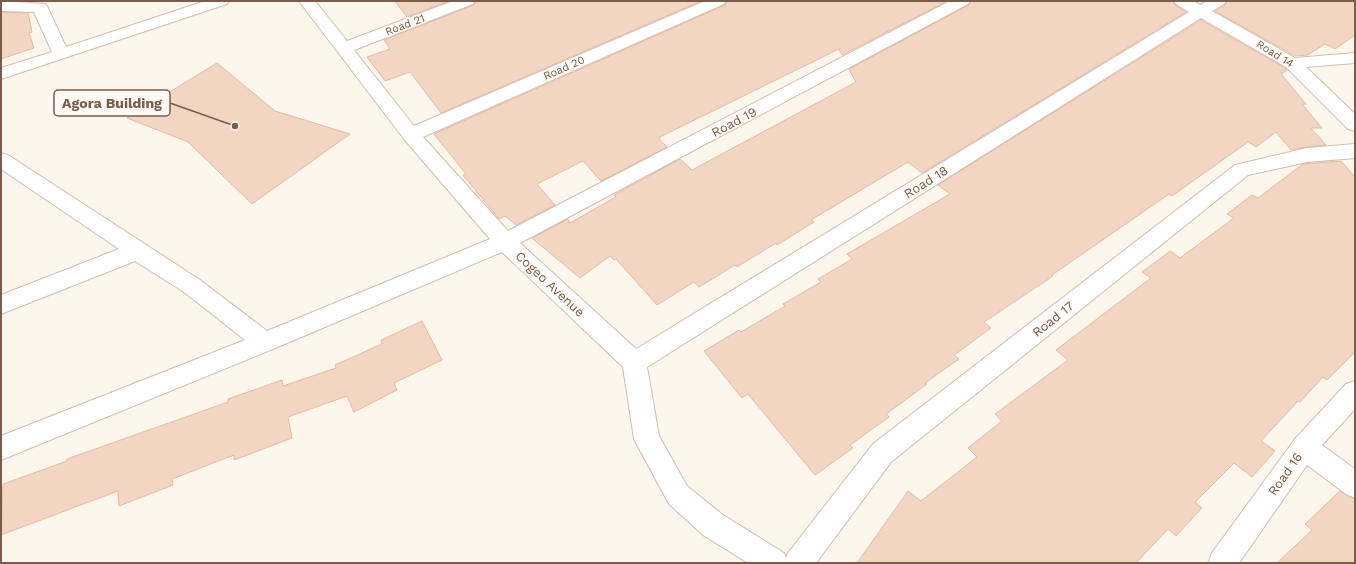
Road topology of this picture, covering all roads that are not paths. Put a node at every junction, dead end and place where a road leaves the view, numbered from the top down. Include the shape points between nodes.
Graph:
1 (222, 1) edge
2 (307, 1) edge
3 (467, 1) edge
4 (718, 1) edge
5 (962, 1) edge
6 (1182, 1) edge
7 (1, 6) edge
8 (1210, 6) edge
9 (343, 48) junction
10 (61, 54) junction
11 (1355, 58) edge
12 (1292, 63) junction
13 (1, 74) edge
14 (1355, 125) edge
15 (411, 135) junction
16 (1355, 151) edge
17 (1, 160) edge
18 (505, 242) junction
19 (137, 251) junction
20 (1, 305) edge
21 (265, 342) junction
22 (634, 362) junction
23 (1355, 392) edge
24 (1304, 447) junction
25 (1, 448) edge
26 (1355, 485) edge
27 (774, 563) edge
28 (798, 563) edge
29 (1222, 563) edge

1 - 10 street
2 - 9 street, Cogeo Avenue
3 - 9 street, Road 21
4 - 15 street, Road 20
5 - 18 street, Road 19
6 - 8 street, Road 14
7 - 10 street via 40,7
8 - 12 street, Road 14
8 - 22 street, Road 18
9 - 15 street, Cogeo Avenue
10 - 13 street
11 - 12 street
12 - 14 street, Road 14
15 - 18 street, Cogeo Avenue
16 - 28 street, Road 17 via 1307,155 1242,170 882,453
17 - 19 street
18 - 21 street, Road 19
18 - 22 street, Cogeo Avenue
19 - 20 street
19 - 21 street via 192,286
21 - 25 street, Road 19
22 - 27 street via 647,439 678,495 713,525
23 - 24 street, Road 16
24 - 26 street
24 - 29 street, Road 16

